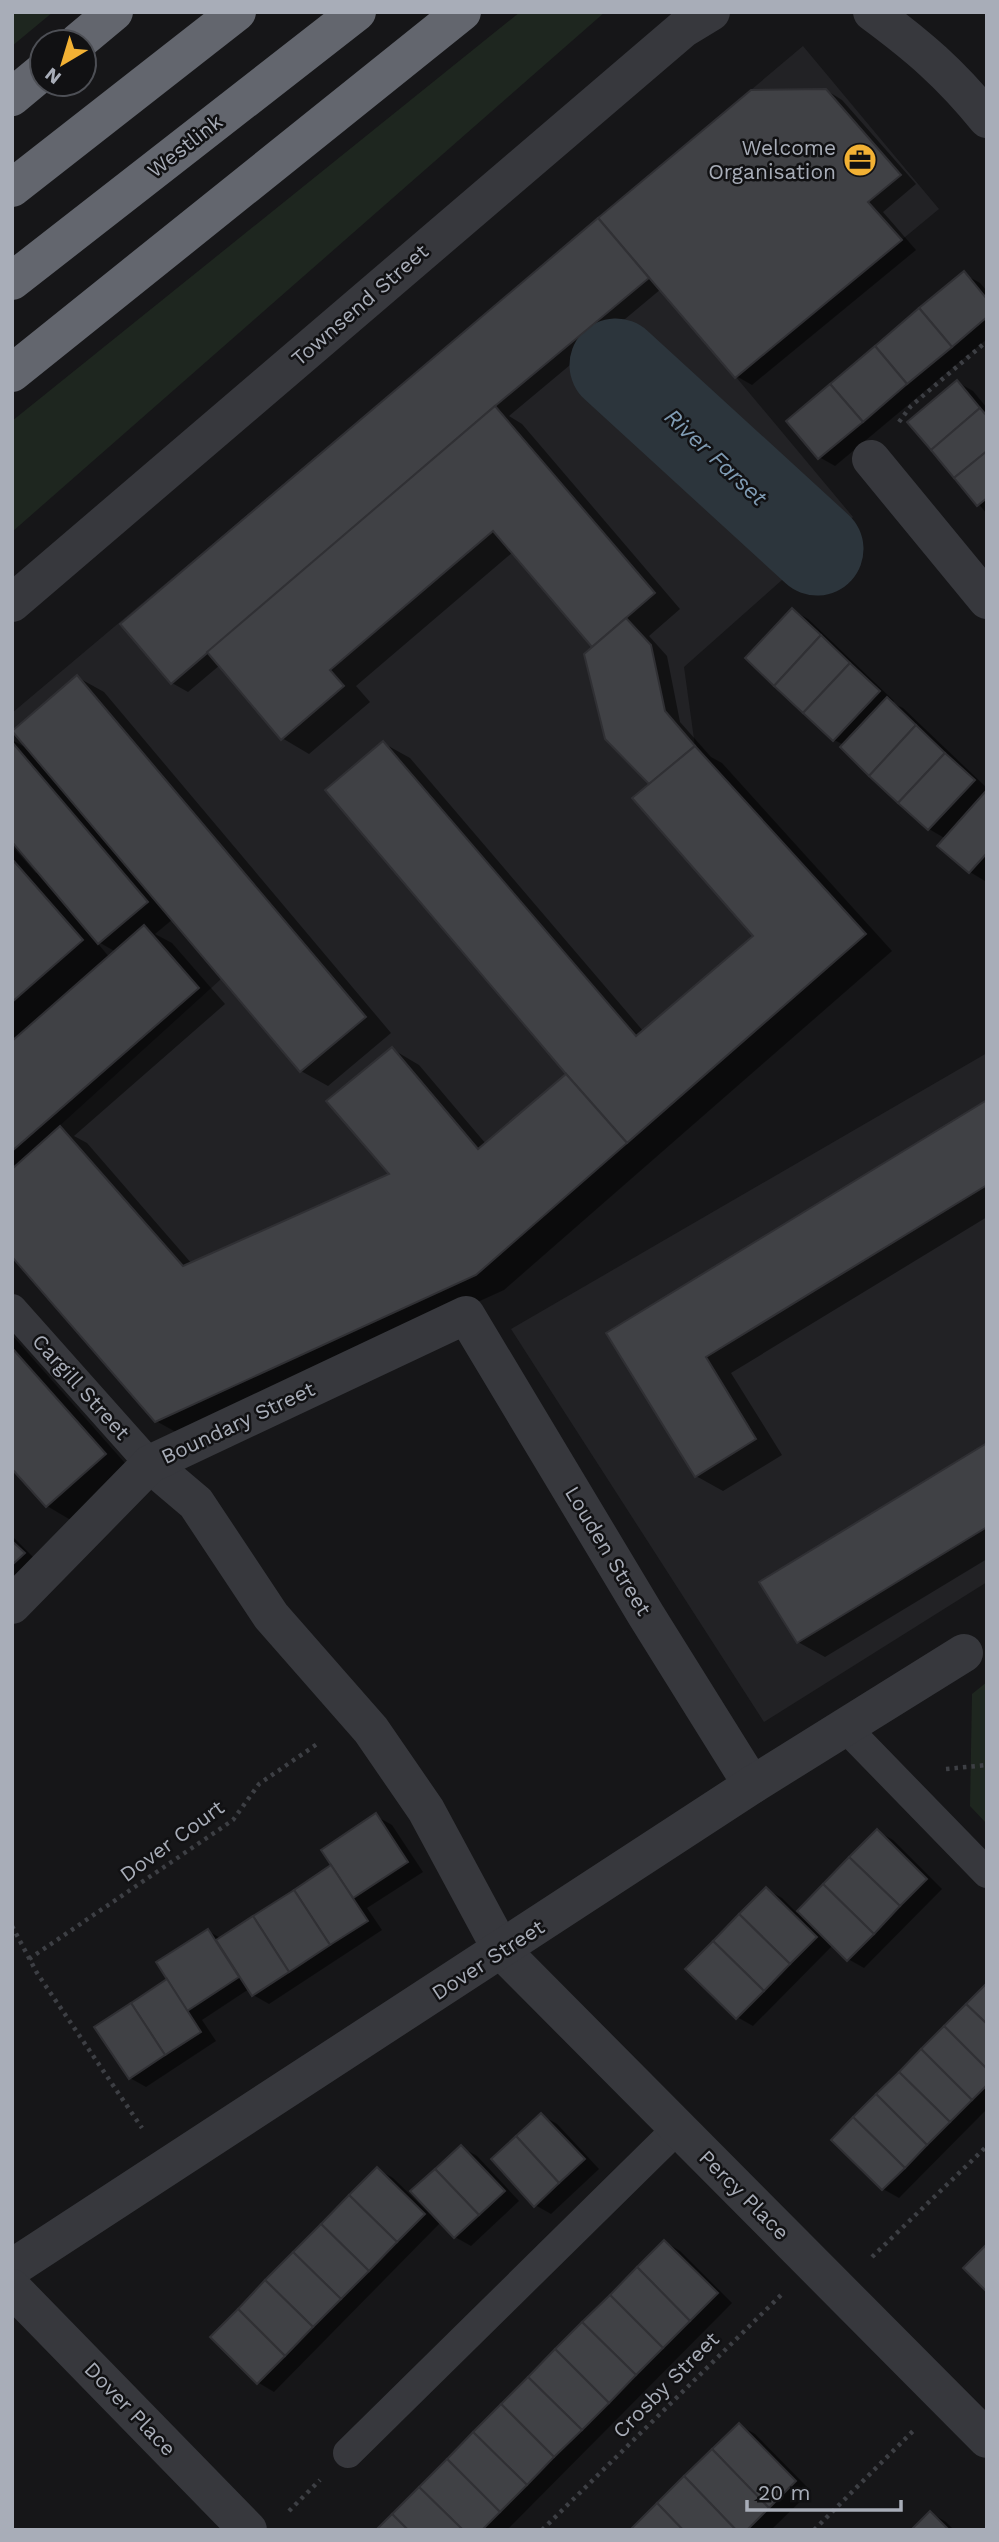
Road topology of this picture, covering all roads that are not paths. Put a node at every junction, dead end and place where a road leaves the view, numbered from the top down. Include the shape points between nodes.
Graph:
1 (114, 12) edge
2 (237, 12) edge
3 (357, 12) edge
4 (462, 12) edge
5 (711, 12) edge
6 (872, 12) edge
7 (95, 28) edge
8 (28, 84) edge
9 (12, 97) edge
10 (987, 119) edge
11 (12, 188) edge
12 (12, 281) edge
13 (12, 373) edge
14 (871, 459) road end
15 (987, 600) edge
16 (12, 603) edge
17 (12, 1309) edge
18 (466, 1315) joint
19 (150, 1464) junction
20 (12, 1605) edge
21 (964, 1653) dead end
22 (845, 1727) junction
23 (752, 1785) junction
24 (987, 1873) edge
25 (502, 1951) junction
26 (678, 2128) junction
27 (12, 2268) edge
28 (12, 2288) edge
29 (987, 2439) edge
30 (348, 2453) road end
31 (264, 2525) edge

1 - 7 highway
2 - 11 highway
3 - 12 highway, Westlink
4 - 13 highway
5 - 16 street, Townsend Street via 683,29
6 - 10 street via 958,83
8 - 9 highway
14 - 15 street
17 - 19 lane, Cargill Street
18 - 19 street, Boundary Street
18 - 23 street, Louden Street
19 - 20 street, Boundary Street
19 - 25 street, Percy Place via 196,1503 271,1616 371,1730 426,1810
21 - 22 street, Dover Street
22 - 23 street, Dover Street
22 - 24 lane
23 - 25 street, Dover Street
25 - 26 street, Percy Place
25 - 27 street, Dover Street
26 - 29 street, Percy Place
26 - 30 lane
28 - 31 street, Dover Place

